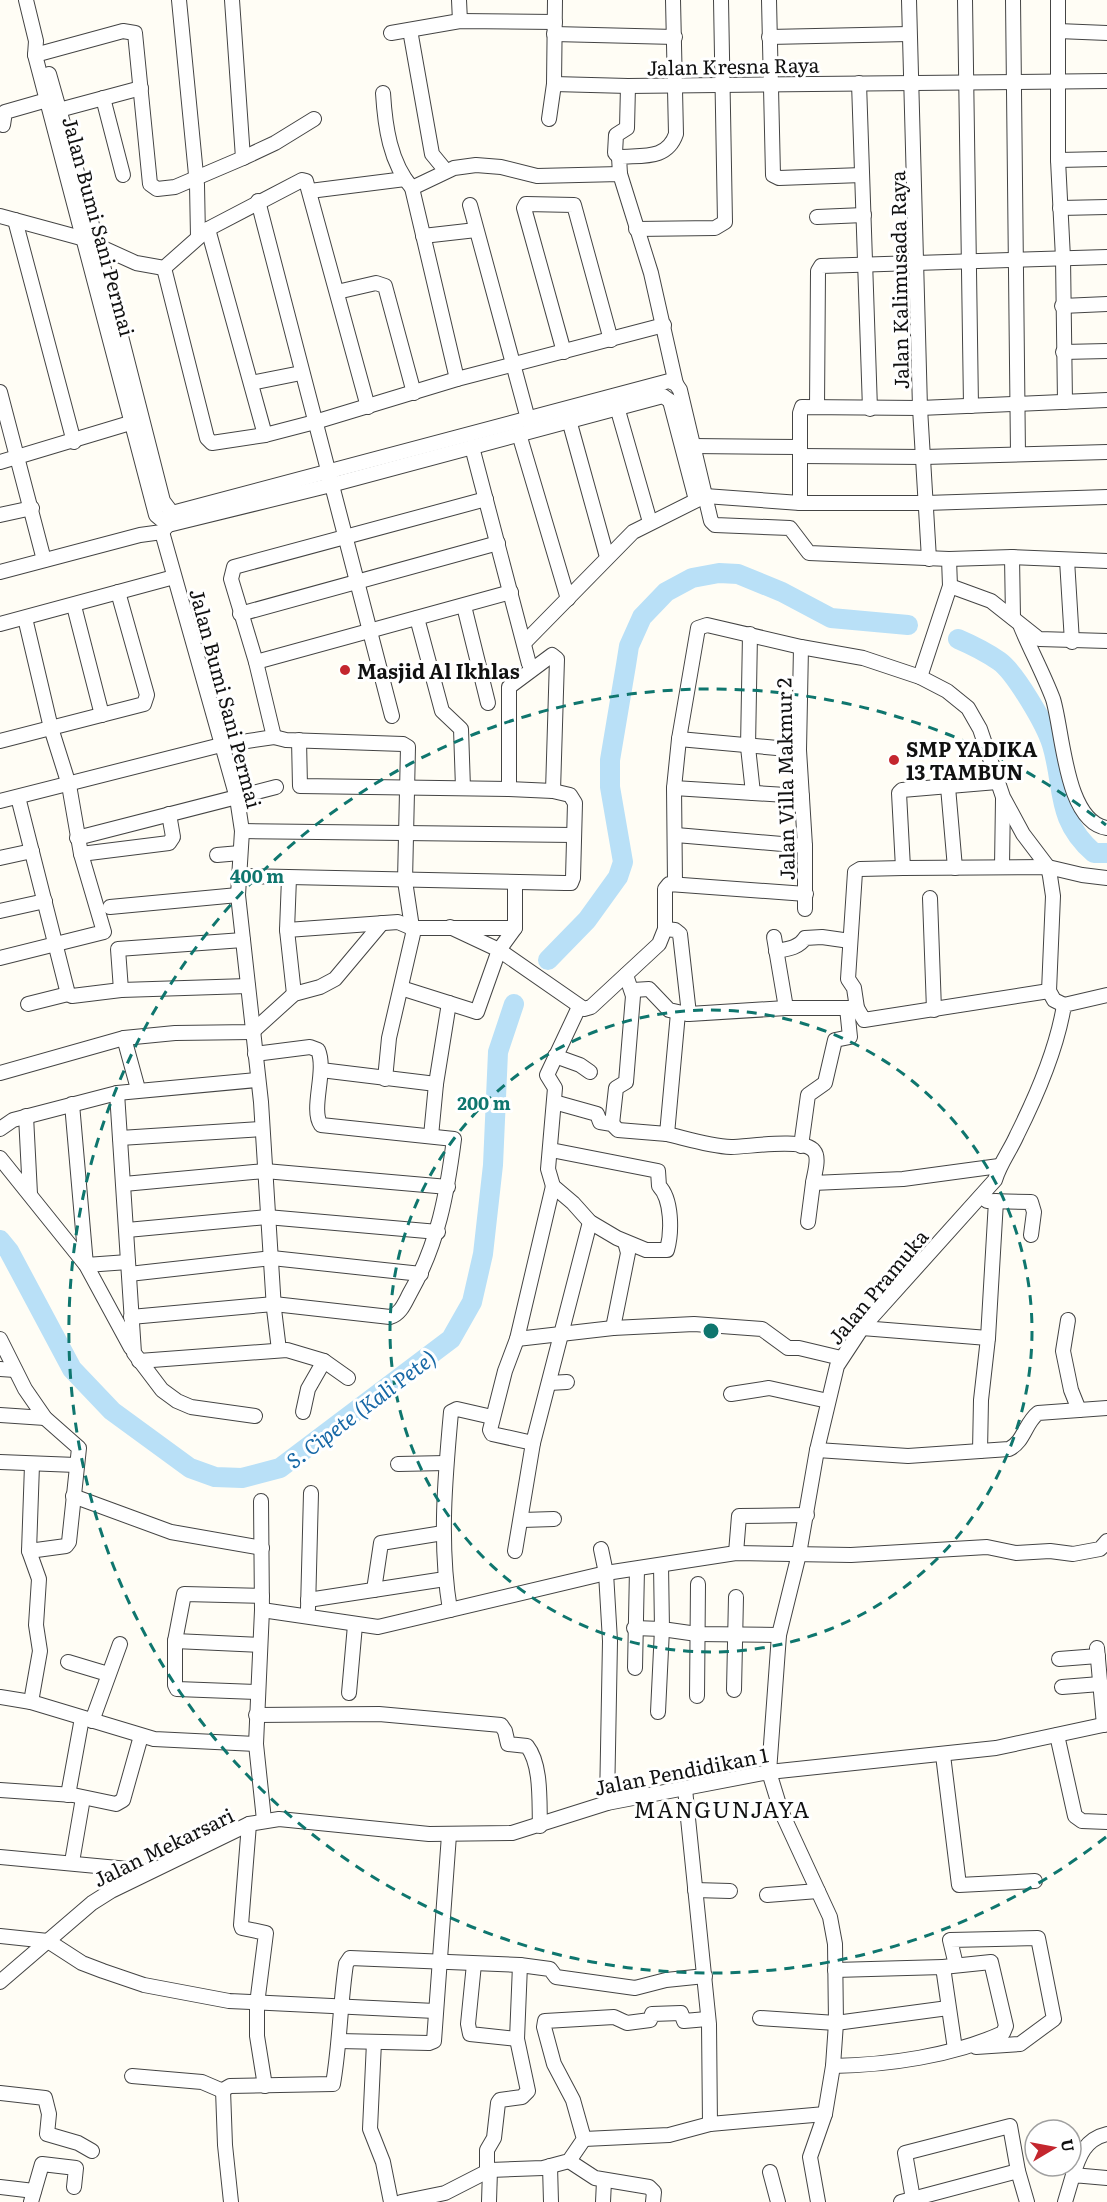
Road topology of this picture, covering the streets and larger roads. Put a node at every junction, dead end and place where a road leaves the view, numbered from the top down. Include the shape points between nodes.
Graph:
1 (26, 0) edge
2 (179, 0) edge
3 (232, 0) edge
4 (459, 0) edge
5 (555, 0) edge
6 (673, 0) edge
7 (721, 0) edge
8 (769, 0) edge
9 (909, 0) edge
10 (965, 0) edge
11 (1013, 0) edge
12 (1058, 0) edge
13 (460, 21) junction
14 (554, 28) junction
15 (411, 30) junction
16 (1058, 31) junction
17 (391, 33) dead end
18 (1107, 33) edge
19 (909, 34) junction
20 (675, 36) junction
21 (769, 37) junction
22 (38, 49) junction
23 (1058, 81) junction
24 (1107, 81) edge
25 (965, 82) junction
26 (1014, 82) junction
27 (860, 83) junction
28 (912, 83) junction
29 (554, 84) junction
30 (723, 84) junction
31 (771, 84) junction
32 (676, 85) junction
33 (628, 86) junction
34 (141, 88) junction
35 (383, 93) dead end
36 (103, 98) junction
37 (54, 103) junction
38 (314, 119) dead end
39 (549, 119) dead end
40 (3, 125) dead end
41 (619, 157) junction
42 (243, 158) junction
43 (1107, 159) edge
44 (1058, 160) junction
45 (446, 171) junction
46 (620, 174) junction
47 (123, 175) dead end
48 (862, 176) junction
49 (196, 179) junction
50 (409, 183) junction
51 (76, 189) junction
52 (310, 191) junction
53 (258, 201) junction
54 (470, 205) dead end
55 (1107, 207) edge
56 (1060, 208) junction
57 (864, 215) junction
58 (0, 216) edge
59 (817, 217) dead end
60 (15, 220) junction
61 (636, 229) junction
62 (476, 230) junction
63 (203, 233) junction
64 (423, 236) junction
65 (81, 238) junction
66 (98, 246) junction
67 (1107, 257) edge
68 (1063, 258) junction
69 (1017, 260) junction
70 (967, 261) junction
71 (865, 263) junction
72 (917, 263) junction
73 (164, 268) junction
74 (337, 292) junction
75 (1107, 304) edge
76 (1062, 306) junction
77 (664, 325) junction
78 (610, 340) junction
79 (1107, 351) edge
80 (564, 352) junction
81 (1063, 352) junction
82 (513, 365) junction
83 (301, 373) junction
84 (457, 379) junction
85 (251, 383) junction
86 (676, 384) junction
87 (0, 392) edge
88 (414, 393) junction
89 (1107, 399) edge
90 (1065, 402) junction
91 (1019, 405) junction
92 (368, 406) junction
93 (617, 406) junction
94 (971, 406) junction
95 (817, 407) junction
96 (920, 408) junction
97 (870, 409) junction
98 (528, 419) junction
99 (569, 420) junction
100 (136, 421) junction
101 (315, 422) junction
102 (519, 434) junction
103 (265, 435) junction
104 (74, 442) junction
105 (693, 446) junction
106 (472, 447) junction
107 (800, 451) junction
108 (1107, 452) edge
109 (1018, 454) junction
110 (19, 457) junction
111 (924, 457) junction
112 (0, 462) edge
113 (330, 479) junction
114 (1107, 497) edge
115 (701, 498) junction
116 (486, 499) junction
117 (800, 503) junction
118 (926, 503) junction
119 (32, 508) junction
120 (0, 515) edge
121 (650, 522) junction
122 (167, 523) junction
123 (345, 537) junction
124 (498, 543) junction
125 (607, 556) junction
126 (1012, 557) junction
127 (929, 559) junction
128 (949, 559) junction
129 (44, 560) junction
130 (1067, 560) junction
131 (1107, 561) edge
132 (0, 572) edge
133 (174, 577) junction
134 (357, 582) junction
135 (950, 586) junction
136 (118, 592) junction
137 (511, 592) junction
138 (568, 599) junction
139 (74, 606) junction
140 (464, 606) junction
141 (240, 614) junction
142 (25, 618) junction
143 (417, 618) junction
144 (1017, 623) junction
145 (0, 624) edge
146 (370, 631) junction
147 (750, 634) junction
148 (1107, 641) edge
149 (525, 642) junction
150 (1072, 642) junction
151 (801, 647) junction
152 (256, 662) junction
153 (529, 664) dead end
154 (920, 677) junction
155 (488, 703) dead end
156 (102, 715) junction
157 (392, 716) dead end
158 (51, 728) junction
159 (1, 737) edge
160 (274, 737) junction
161 (299, 740) junction
162 (679, 740) junction
163 (221, 745) junction
164 (748, 747) junction
165 (799, 750) junction
166 (997, 782) junction
167 (69, 785) junction
168 (276, 787) dead end
169 (948, 787) junction
170 (407, 788) junction
171 (464, 788) junction
172 (674, 788) junction
173 (509, 789) junction
174 (553, 791) junction
175 (753, 793) junction
176 (802, 796) junction
177 (18, 797) junction
178 (1003, 797) junction
179 (237, 798) junction
180 (0, 801) edge
181 (169, 814) junction
182 (1107, 828) edge
183 (242, 831) junction
184 (407, 834) junction
185 (676, 835) junction
186 (574, 836) junction
187 (77, 838) junction
188 (805, 846) junction
189 (32, 850) junction
190 (240, 853) junction
191 (81, 854) junction
192 (217, 855) dead end
193 (0, 858) edge
194 (1002, 866) junction
195 (1048, 867) junction
196 (903, 868) junction
197 (955, 868) junction
198 (239, 876) junction
199 (289, 878) junction
200 (1107, 878) edge
201 (405, 881) junction
202 (515, 882) junction
203 (675, 883) junction
204 (806, 894) junction
205 (238, 895) junction
206 (930, 898) dead end
207 (45, 901) junction
208 (110, 907) dead end
209 (805, 909) dead end
210 (0, 910) edge
211 (382, 922) junction
212 (450, 927) junction
213 (412, 928) junction
214 (515, 928) junction
215 (665, 929) junction
216 (287, 930) junction
217 (243, 940) junction
218 (850, 941) junction
219 (54, 943) junction
220 (500, 950) junction
221 (0, 958) edge
222 (626, 975) junction
223 (248, 986) junction
224 (401, 988) junction
225 (121, 990) junction
226 (633, 990) junction
227 (1048, 991) junction
228 (68, 994) junction
229 (294, 994) junction
230 (1107, 994) edge
231 (449, 1003) junction
232 (28, 1004) dead end
233 (1064, 1005) junction
234 (579, 1007) junction
235 (786, 1008) junction
236 (852, 1008) junction
237 (934, 1010) junction
238 (684, 1013) junction
239 (252, 1032) junction
240 (124, 1038) junction
241 (255, 1054) junction
242 (555, 1056) junction
243 (321, 1070) junction
244 (590, 1072) dead end
245 (0, 1073) edge
246 (384, 1079) junction
247 (257, 1080) junction
248 (436, 1084) junction
249 (138, 1089) junction
250 (117, 1093) junction
251 (554, 1102) junction
252 (72, 1104) junction
253 (26, 1116) junction
254 (612, 1124) junction
255 (0, 1129) edge
256 (262, 1129) junction
257 (667, 1134) junction
258 (431, 1136) junction
259 (120, 1138) junction
260 (801, 1146) junction
261 (551, 1150) junction
262 (0, 1158) edge
263 (999, 1166) junction
264 (265, 1171) junction
265 (813, 1183) junction
266 (124, 1184) junction
267 (553, 1186) junction
268 (448, 1187) junction
269 (30, 1194) junction
270 (976, 1201) junction
271 (996, 1202) junction
272 (267, 1216) junction
273 (590, 1222) junction
274 (808, 1222) dead end
275 (127, 1230) junction
276 (438, 1232) junction
277 (1031, 1235) dead end
278 (625, 1242) junction
279 (272, 1258) junction
280 (86, 1265) junction
281 (129, 1268) junction
282 (421, 1274) junction
283 (274, 1304) junction
284 (131, 1317) junction
285 (1068, 1320) dead end
286 (613, 1328) junction
287 (862, 1328) junction
288 (563, 1333) junction
289 (988, 1338) junction
290 (0, 1339) edge
291 (517, 1339) junction
292 (279, 1350) junction
293 (136, 1357) junction
294 (841, 1358) junction
295 (324, 1361) junction
296 (0, 1370) edge
297 (15, 1370) junction
298 (348, 1378) dead end
299 (567, 1382) dead end
300 (549, 1383) junction
301 (731, 1394) dead end
302 (828, 1401) junction
303 (1107, 1408) edge
304 (1079, 1410) junction
305 (303, 1412) dead end
306 (0, 1415) edge
307 (255, 1416) dead end
308 (492, 1417) junction
309 (45, 1418) junction
310 (533, 1443) junction
311 (817, 1450) junction
312 (980, 1451) junction
313 (0, 1462) edge
314 (446, 1463) junction
315 (398, 1464) dead end
316 (32, 1465) junction
317 (76, 1466) junction
318 (311, 1493) dead end
319 (73, 1496) junction
320 (261, 1501) dead end
321 (807, 1515) junction
322 (554, 1519) dead end
323 (522, 1520) junction
324 (443, 1533) junction
325 (1107, 1541) edge
326 (262, 1548) junction
327 (601, 1549) dead end
328 (29, 1551) junction
329 (515, 1551) dead end
330 (736, 1553) junction
331 (799, 1554) junction
332 (661, 1565) junction
333 (637, 1569) junction
334 (606, 1573) junction
335 (445, 1579) junction
336 (698, 1584) dead end
337 (374, 1590) junction
338 (736, 1597) dead end
339 (262, 1603) junction
340 (308, 1607) junction
341 (450, 1610) junction
342 (355, 1624) junction
343 (634, 1628) junction
344 (662, 1629) junction
345 (697, 1634) junction
346 (735, 1634) junction
347 (779, 1635) junction
348 (176, 1641) junction
349 (120, 1644) dead end
350 (260, 1645) junction
351 (1059, 1659) dead end
352 (68, 1662) dead end
353 (635, 1668) dead end
354 (108, 1674) junction
355 (1101, 1684) junction
356 (1062, 1687) dead end
357 (734, 1690) dead end
358 (257, 1692) junction
359 (349, 1693) dead end
360 (697, 1695) dead end
361 (0, 1697) edge
362 (31, 1702) junction
363 (658, 1712) dead end
364 (256, 1715) junction
365 (87, 1719) junction
366 (1106, 1724) edge
367 (1057, 1735) junction
368 (141, 1736) junction
369 (256, 1744) junction
370 (943, 1755) junction
371 (769, 1772) junction
372 (685, 1789) junction
373 (0, 1790) edge
374 (69, 1794) junction
375 (83, 1798) junction
376 (607, 1803) junction
377 (264, 1820) junction
378 (1107, 1822) edge
379 (249, 1824) junction
380 (540, 1826) junction
381 (449, 1835) junction
382 (0, 1857) edge
383 (72, 1862) junction
384 (150, 1871) junction
385 (1035, 1881) dead end
386 (695, 1890) junction
387 (730, 1891) dead end
388 (818, 1891) junction
389 (767, 1895) dead end
390 (0, 1936) edge
391 (48, 1941) junction
392 (439, 1962) junction
393 (474, 1964) junction
394 (520, 1965) junction
395 (949, 1966) junction
396 (835, 1971) junction
397 (705, 1976) junction
398 (0, 1982) edge
399 (256, 2004) junction
400 (340, 2007) junction
401 (948, 2008) junction
402 (435, 2011) junction
403 (760, 2018) dead end
404 (707, 2019) junction
405 (836, 2023) junction
406 (517, 2039) junction
407 (339, 2041) junction
408 (374, 2042) junction
409 (959, 2048) junction
410 (833, 2066) junction
411 (132, 2076) dead end
412 (265, 2086) junction
413 (223, 2091) junction
414 (0, 2093) edge
415 (825, 2115) junction
416 (710, 2124) junction
417 (1107, 2134) edge
418 (584, 2139) junction
419 (1083, 2150) edge
420 (92, 2151) dead end
421 (569, 2160) junction
422 (550, 2166) junction
423 (489, 2171) junction
424 (1018, 2171) junction
425 (770, 2172) dead end
426 (1083, 2176) edge
427 (1072, 2178) edge
428 (1107, 2178) edge
429 (604, 2181) junction
430 (0, 2187) edge
431 (74, 2187) dead end
432 (33, 2196) edge
433 (907, 2201) edge
434 (231, 2202) edge
435 (391, 2202) edge
436 (401, 2202) edge
437 (489, 2202) edge
438 (551, 2202) edge
439 (603, 2202) edge
440 (653, 2202) edge
441 (778, 2202) edge
442 (818, 2202) edge
443 (1027, 2202) edge
444 (1065, 2202) edge

1 - 22 street
2 - 49 street
3 - 42 street
4 - 13 street
5 - 14 street
6 - 20 street
7 - 30 street
8 - 21 street
9 - 19 street, Jalan Kalimusada Raya
10 - 25 street
11 - 26 street
12 - 16 street
13 - 14 street
13 - 15 street
14 - 20 street
14 - 29 street
15 - 17 street
15 - 45 street via 432,154
16 - 18 street
16 - 23 street
19 - 21 street
19 - 28 street, Jalan Kalimusada Raya
20 - 32 street
21 - 31 street
22 - 34 street via 132,31 137,38
22 - 37 street
23 - 24 street, Jalan Kresna Raya
23 - 26 street, Jalan Kresna Raya
23 - 44 street
25 - 26 street, Jalan Kresna Raya
25 - 28 street, Jalan Kresna Raya
25 - 70 street
26 - 69 street
27 - 28 street, Jalan Kresna Raya
27 - 31 street, Jalan Kresna Raya
27 - 48 street
28 - 72 street, Jalan Kalimusada Raya
29 - 33 street, Jalan Kresna Raya
29 - 39 street
30 - 31 street, Jalan Kresna Raya
30 - 32 street, Jalan Kresna Raya
30 - 61 street via 723,225
31 - 48 street via 775,177
32 - 33 street, Jalan Kresna Raya
32 - 41 street via 676,134 668,150
33 - 41 street via 627,128 616,135 615,153
34 - 36 street
34 - 49 street via 150,184 162,189
35 - 50 street via 389,142
36 - 37 street
36 - 47 street
37 - 40 street via 5,112
37 - 51 street
38 - 42 street
41 - 46 street
42 - 49 street
43 - 44 street
44 - 56 street
45 - 46 street via 476,165 501,166 537,176
45 - 50 street
46 - 61 street
48 - 57 street
49 - 63 street
50 - 52 street
50 - 64 street
51 - 65 street, Jalan Bumi Sani Permai
51 - 66 street
52 - 53 street via 302,180
52 - 74 street
53 - 63 street
53 - 83 street
54 - 62 street
55 - 56 street
56 - 68 street
57 - 59 street
57 - 71 street
58 - 60 street
60 - 65 street
60 - 104 street
61 - 77 street
62 - 64 street
62 - 82 street
63 - 73 street
63 - 85 street
64 - 84 street
65 - 66 street
65 - 100 street, Jalan Bumi Sani Permai
66 - 73 street via 136,263
66 - 100 street
67 - 68 street
68 - 69 street
68 - 76 street
69 - 70 street
69 - 91 street
70 - 72 street
70 - 94 street
71 - 72 street
71 - 95 street via 824,265 818,271
71 - 97 street
72 - 96 street, Jalan Kalimusada Raya
73 - 103 street via 209,442 218,444
74 - 88 street via 376,283 385,286
74 - 92 street
75 - 76 street
76 - 81 street
77 - 78 street
77 - 86 street
78 - 80 street
78 - 80 street via 574,205 526,204
79 - 81 street
80 - 82 street
81 - 90 street
82 - 84 street
82 - 98 street
83 - 85 street
83 - 101 street
84 - 88 street
85 - 103 street
86 - 98 street via 660,382
86 - 105 street
87 - 110 street
88 - 92 street
89 - 90 street
90 - 91 street
91 - 94 street
91 - 109 street
92 - 101 street
93 - 99 street
93 - 115 street via 667,397
93 - 121 street
94 - 96 street
95 - 97 street
95 - 107 street via 801,409
96 - 97 street
96 - 111 street, Jalan Kalimusada Raya
98 - 113 street
99 - 102 street
99 - 125 street
100 - 104 street
100 - 122 street, Jalan Bumi Sani Permai
101 - 103 street
101 - 113 street
102 - 106 street
102 - 138 street
104 - 110 street
105 - 107 street
105 - 115 street
106 - 113 street
106 - 116 street
107 - 111 street
107 - 117 street
108 - 109 street
109 - 111 street
110 - 112 street
110 - 119 street
111 - 118 street, Jalan Kalimusada Raya
113 - 122 street
113 - 123 street
114 - 118 street
115 - 117 street
115 - 121 street
115 - 127 street via 715,525 790,528 809,553
116 - 123 street
116 - 124 street
117 - 118 street
118 - 127 street, Jalan Kalimusada Raya
119 - 120 street
119 - 129 street
121 - 125 street
122 - 129 street via 140,535
122 - 133 street, Jalan Bumi Sani Permai
123 - 134 street
123 - 141 street via 237,564 231,579
124 - 134 street
124 - 137 street
125 - 138 street
126 - 128 street
126 - 130 street
126 - 144 street
127 - 128 street
128 - 135 street
129 - 132 street
130 - 131 street
130 - 150 street
133 - 136 street
133 - 163 street, Jalan Bumi Sani Permai
134 - 141 street
134 - 146 street
135 - 144 street via 991,601
135 - 154 street
136 - 139 street
136 - 156 street via 147,701
137 - 140 street
137 - 149 street
138 - 149 street
139 - 142 street
139 - 156 street
140 - 143 street
140 - 155 street
141 - 152 street
142 - 145 street
142 - 158 street
143 - 146 street
143 - 171 street via 442,711 461,729
144 - 150 street via 1039,639
144 - 182 street via 1057,713 1074,793 1092,822
146 - 152 street
146 - 157 street
147 - 151 street
147 - 162 street via 707,625 699,628
147 - 164 street
148 - 150 street
149 - 153 street
151 - 154 street via 863,658
151 - 165 street, Jalan Villa Makmur 2
152 - 160 street
154 - 166 street via 968,708 980,729
156 - 158 street
158 - 159 street
158 - 167 street
160 - 161 street
160 - 163 street
161 - 170 street via 403,744 409,750
161 - 170 street via 300,786
162 - 164 street
162 - 172 street
163 - 167 street
163 - 179 street, Jalan Bumi Sani Permai
164 - 165 street
164 - 175 street
165 - 176 street, Jalan Villa Makmur 2
166 - 169 street
166 - 178 street
167 - 177 street
167 - 187 street
168 - 179 street
169 - 196 street via 906,789 899,793
169 - 197 street
170 - 171 street
170 - 184 street
171 - 173 street
172 - 175 street
172 - 185 street
173 - 174 street
173 - 174 street via 509,687 552,655 558,659
174 - 186 street via 574,799
175 - 176 street
176 - 188 street, Jalan Villa Makmur 2
177 - 180 street
177 - 189 street
178 - 194 street
178 - 195 street via 1023,834
179 - 181 street
179 - 183 street, Jalan Bumi Sani Permai
181 - 187 street
181 - 191 street via 173,837 169,843
183 - 184 street
183 - 190 street, Jalan Bumi Sani Permai
184 - 186 street
184 - 201 street
185 - 188 street
185 - 203 street
186 - 202 street via 571,883
187 - 191 street
188 - 204 street, Jalan Villa Makmur 2
189 - 193 street
189 - 207 street
190 - 192 street
190 - 198 street, Jalan Bumi Sani Permai
191 - 219 street via 104,932
194 - 195 street
194 - 197 street
195 - 200 street
195 - 227 street via 1053,896
196 - 197 street
196 - 218 street via 856,870
198 - 199 street
198 - 205 street, Jalan Bumi Sani Permai
199 - 201 street
199 - 216 street
201 - 202 street
201 - 213 street
202 - 214 street
203 - 204 street
203 - 215 street via 666,889
204 - 209 street, Jalan Villa Makmur 2
205 - 208 street
205 - 217 street, Jalan Bumi Sani Permai
206 - 237 street
207 - 210 street
207 - 219 street
211 - 213 street via 398,921
211 - 216 street
211 - 229 street via 335,979
212 - 213 street
212 - 214 street
212 - 220 street
213 - 224 street
214 - 220 street
215 - 222 street via 659,944
215 - 238 street via 680,934
216 - 229 street
217 - 223 street, Jalan Bumi Sani Permai
217 - 225 street via 118,949
218 - 235 street via 822,937 805,938 790,948 775,944
218 - 236 street via 848,979 854,988
219 - 221 street
219 - 228 street
220 - 231 street via 477,1011
220 - 234 street
222 - 226 street
222 - 234 street via 591,1007
223 - 225 street
223 - 239 street, Jalan Bumi Sani Permai
224 - 231 street
224 - 246 street
225 - 228 street
226 - 238 street via 649,989 665,1007
226 - 254 street via 626,1082 616,1088
227 - 233 street
227 - 237 street
228 - 232 street
229 - 239 street
230 - 233 street
231 - 248 street
233 - 263 street, Jalan Pramuka via 1059,1034 1029,1109
234 - 242 street
235 - 236 street
235 - 238 street
236 - 237 street via 869,1020
236 - 260 street via 850,1037 835,1040 825,1083 808,1095
238 - 257 street
239 - 240 street
239 - 241 street, Jalan Bumi Sani Permai
240 - 245 street
240 - 249 street
241 - 243 street via 315,1047
241 - 247 street, Jalan Bumi Sani Permai
242 - 244 street
242 - 251 street via 547,1075 555,1088
243 - 246 street
243 - 258 street via 321,1125
246 - 248 street
247 - 249 street
247 - 256 street, Jalan Bumi Sani Permai
248 - 258 street
249 - 250 street
250 - 252 street
250 - 259 street
251 - 254 street via 593,1112 600,1122
251 - 261 street
252 - 253 street
252 - 280 street
253 - 255 street
253 - 269 street
254 - 257 street via 618,1130
256 - 259 street
256 - 264 street, Jalan Bumi Sani Permai
257 - 260 street via 730,1147
258 - 268 street via 454,1139
259 - 266 street
260 - 265 street via 816,1154
261 - 267 street via 548,1169
261 - 278 street via 658,1172 668,1206 668,1248 646,1250
262 - 269 street
263 - 265 street via 903,1179
263 - 270 street, Jalan Pramuka via 995,1180
264 - 266 street
264 - 268 street
264 - 272 street, Jalan Bumi Sani Permai
265 - 274 street
266 - 275 street
267 - 273 street
267 - 291 street
268 - 276 street
269 - 280 street
270 - 271 street
270 - 287 street, Jalan Pramuka
271 - 277 street via 1031,1202 1035,1212
271 - 289 street
272 - 275 street
272 - 276 street
272 - 279 street, Jalan Bumi Sani Permai
273 - 278 street
273 - 288 street
275 - 281 street
276 - 282 street
278 - 286 street via 628,1253
279 - 281 street
279 - 282 street
279 - 283 street, Jalan Bumi Sani Permai
280 - 281 street
280 - 293 street
281 - 284 street
282 - 283 street via 399,1312 390,1317
283 - 284 street
283 - 292 street, Jalan Bumi Sani Permai
284 - 293 street
285 - 304 street via 1063,1351
286 - 288 street
286 - 294 street via 694,1324 762,1329 781,1346
287 - 289 street
287 - 294 street, Jalan Pramuka
288 - 291 street
288 - 300 street
289 - 312 street
290 - 297 street
291 - 308 street
292 - 293 street via 262,1354
292 - 295 street
293 - 307 street via 162,1390 177,1401 191,1407
294 - 302 street, Jalan Pramuka
295 - 298 street
295 - 305 street via 308,1389
296 - 297 street
297 - 309 street
299 - 300 street
300 - 310 street
301 - 302 street via 760,1388
302 - 311 street, Jalan Pramuka
303 - 304 street
304 - 312 street via 1038,1413 1013,1447
306 - 309 street
308 - 310 street via 492,1434
308 - 314 street via 452,1410
309 - 317 street via 77,1444
310 - 323 street
311 - 312 street via 908,1456
311 - 321 street, Jalan Pramuka
313 - 316 street
314 - 315 street
314 - 324 street
316 - 317 street
316 - 328 street
317 - 319 street
318 - 340 street
319 - 326 street via 171,1532
319 - 328 street via 68,1545
320 - 326 street
321 - 330 street via 739,1516
321 - 331 street, Jalan Pramuka
322 - 323 street
323 - 329 street
324 - 335 street
324 - 337 street via 381,1543
325 - 331 street via 1100,1549 1073,1554 1016,1553 987,1547 883,1554
326 - 339 street
327 - 334 street
328 - 362 street via 39,1579 36,1625 40,1651
330 - 331 street
330 - 332 street
331 - 347 street, Jalan Pramuka
332 - 333 street
332 - 344 street
333 - 334 street
333 - 343 street
334 - 341 street
334 - 376 street via 610,1641
335 - 337 street
335 - 341 street
336 - 345 street
337 - 340 street
338 - 346 street
339 - 340 street
339 - 348 street via 184,1594
339 - 350 street
340 - 342 street
341 - 342 street via 378,1627
342 - 359 street
343 - 344 street
343 - 353 street
344 - 345 street
344 - 363 street
345 - 346 street
345 - 360 street
346 - 347 street
346 - 357 street
347 - 371 street, Jalan Pramuka
348 - 350 street
348 - 358 street via 177,1689
349 - 354 street
350 - 358 street
351 - 355 street via 1097,1652
352 - 354 street
354 - 365 street
355 - 356 street
355 - 366 street
358 - 364 street
361 - 362 street
362 - 365 street
364 - 369 street
364 - 380 street via 379,1714 501,1725 509,1746 526,1746 530,1752
365 - 368 street
365 - 374 street
366 - 367 street, Jalan Pendidikan 1
367 - 370 street, Jalan Pendidikan 1
367 - 378 street via 1075,1816 1082,1821
368 - 369 street
368 - 375 street via 123,1800 111,1804
369 - 377 street
370 - 371 street, Jalan Pendidikan 1
370 - 385 street via 959,1885
371 - 372 street, Jalan Pendidikan 1
371 - 388 street via 781,1812
372 - 376 street, Jalan Pendidikan 1
372 - 386 street
373 - 374 street
374 - 375 street
375 - 383 street
376 - 380 street, Jalan Pendidikan 1
377 - 379 street, Jalan Mekarsari
377 - 381 street, Jalan Pendidikan 1
379 - 384 street, Jalan Mekarsari
379 - 399 street via 241,1925 263,1931 266,1937
380 - 381 street, Jalan Pendidikan 1 via 512,1833
381 - 392 street
382 - 383 street
383 - 384 street
384 - 391 street, Jalan Mekarsari via 92,1903
386 - 387 street
386 - 397 street
388 - 389 street
388 - 396 street via 830,1917
390 - 391 street
391 - 398 street, Jalan Mekarsari
391 - 399 street via 82,1963 144,1985
392 - 393 street
392 - 400 street via 350,1958
392 - 402 street
393 - 394 street
393 - 406 street via 470,2034
394 - 397 street via 550,1969 556,1977 617,1987 635,1988
394 - 406 street
395 - 396 street
395 - 401 street
395 - 409 street via 991,1962 1006,2026 1001,2034
395 - 409 street via 950,1940 1038,1938 1054,2019 1020,2044
396 - 405 street
397 - 404 street
399 - 400 street
399 - 412 street
400 - 402 street
400 - 407 street
401 - 405 street
401 - 409 street
402 - 408 street via 432,2043
403 - 405 street
404 - 416 street
404 - 418 street via 684,2021 681,2013 672,2012 627,2023 614,2017 545,2021 554,2064 573,2100
405 - 410 street
406 - 423 street via 528,2091 522,2097 498,2103 494,2138 487,2150
407 - 408 street
407 - 412 street via 333,2084
408 - 435 street via 370,2129 383,2162
409 - 410 street via 864,2066
410 - 415 street
411 - 413 street via 202,2082
412 - 413 street via 230,2086
413 - 434 street
414 - 420 street via 45,2098 49,2114 47,2134
415 - 416 street
415 - 442 street via 810,2157
416 - 418 street via 669,2135
417 - 419 street via 1089,2142
418 - 421 street
421 - 422 street
421 - 429 street via 582,2172
422 - 423 street
422 - 438 street
423 - 436 street via 445,2193
423 - 437 street
424 - 433 street
424 - 433 street via 1010,2126 908,2151 904,2158
424 - 443 street
425 - 441 street
426 - 428 street
427 - 444 street
429 - 439 street
429 - 440 street via 649,2187 654,2192
430 - 432 street
431 - 432 street via 76,2168 44,2164 40,2166

